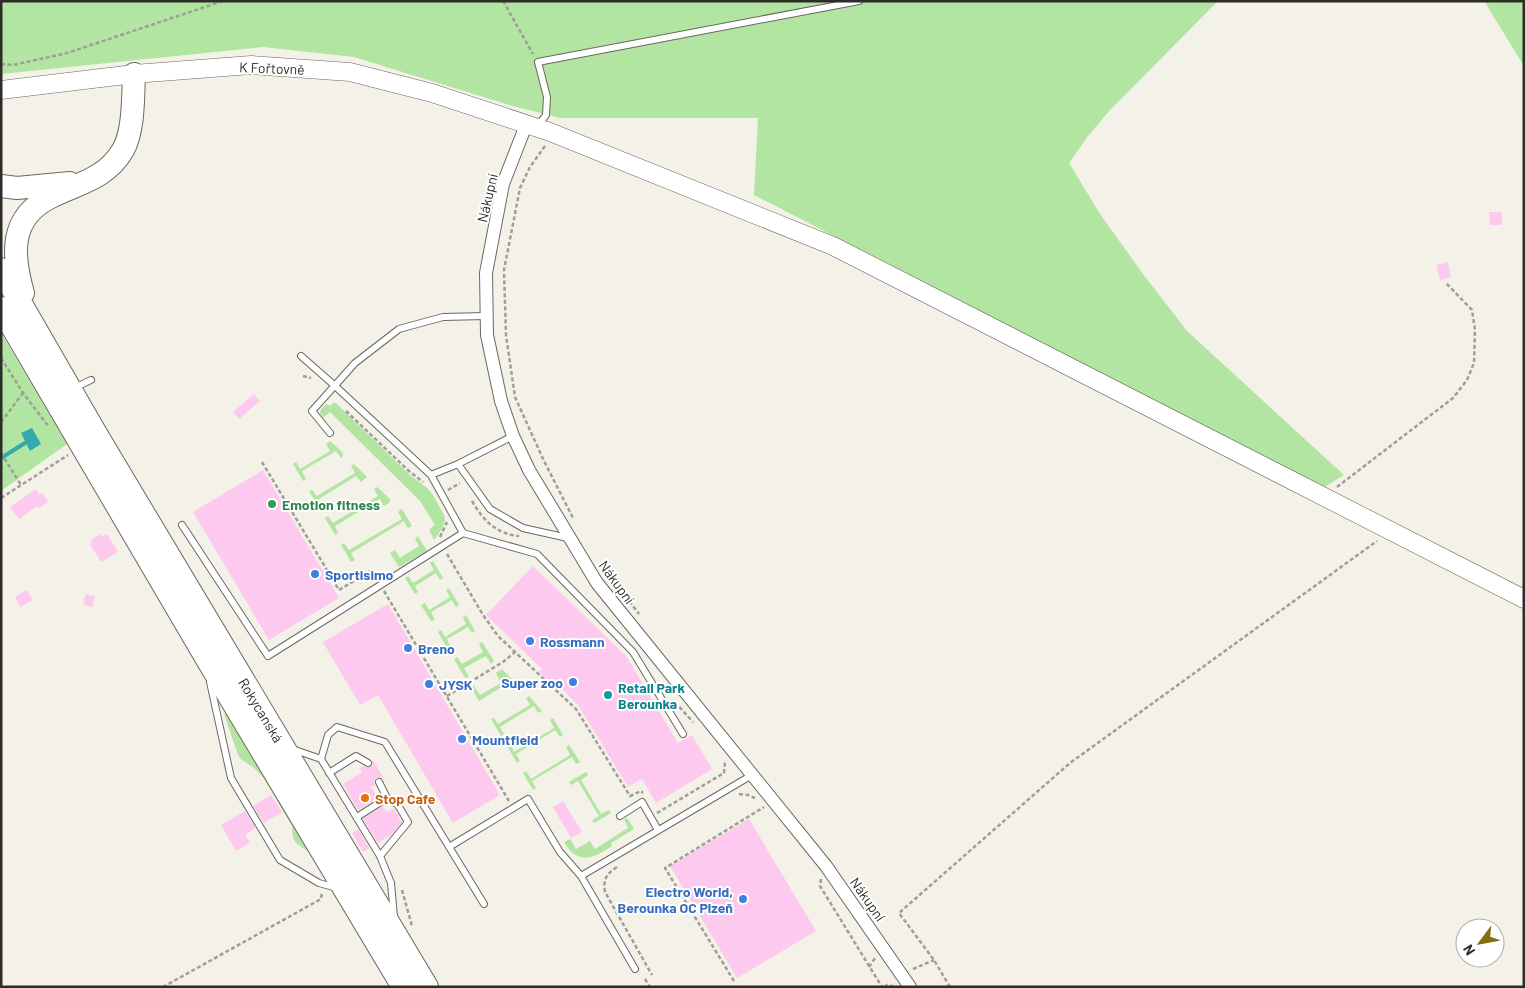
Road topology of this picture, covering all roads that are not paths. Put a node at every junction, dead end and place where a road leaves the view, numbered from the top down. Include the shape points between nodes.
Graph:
1 (858, 1) edge
2 (134, 74) junction
3 (1, 90) edge
4 (537, 128) junction
5 (104, 171) junction
6 (1, 186) edge
7 (1, 269) edge
8 (1, 308) edge
9 (486, 316) junction
10 (32, 325) junction
11 (301, 356) dead end
12 (92, 380) dead end
13 (334, 385) junction
14 (70, 390) junction
15 (330, 432) dead end
16 (513, 436) junction
17 (83, 444) junction
18 (458, 464) junction
19 (432, 475) junction
20 (182, 525) dead end
21 (463, 533) junction
22 (570, 538) junction
23 (1524, 599) edge
24 (205, 656) junction
25 (683, 734) dead end
26 (283, 746) junction
27 (321, 759) junction
28 (368, 763) dead end
29 (329, 773) junction
30 (752, 775) junction
31 (379, 782) dead end
32 (387, 798) junction
33 (620, 816) dead end
34 (357, 817) junction
35 (658, 830) junction
36 (449, 846) junction
37 (380, 856) junction
38 (581, 876) junction
39 (345, 889) junction
40 (484, 904) dead end
41 (396, 936) junction
42 (635, 969) dead end
43 (403, 987) edge
44 (427, 987) edge
45 (910, 987) edge

1 - 4 lane via 538,62 548,97 546,115
2 - 3 street, K Fořtovně
2 - 4 street, K Fořtovně via 251,65 350,72 432,93
2 - 5 highway via 128,136 115,162
4 - 9 street, Nákupní via 504,184 486,273
4 - 23 street, K Fořtovně via 833,246
5 - 6 highway via 77,182 17,188
5 - 10 highway via 90,181 50,197 38,205 21,225 15,256
7 - 10 highway
8 - 17 highway
9 - 13 lane via 443,317 399,329
9 - 16 street, Nákupní via 493,364
10 - 14 highway
11 - 13 lane
12 - 14 lane
13 - 15 lane via 312,411
13 - 19 lane
14 - 17 highway
16 - 18 lane
16 - 22 street, Nákupní via 529,470
17 - 24 highway, Rokycanská
17 - 26 highway, Rokycanská
18 - 19 lane
18 - 22 lane via 490,509 523,528
19 - 21 lane
20 - 21 lane via 268,656
21 - 25 lane via 538,554 633,652
22 - 30 street, Nákupní via 597,583
24 - 39 highway, Rokycanská
24 - 39 lane via 231,778 280,860 319,884
26 - 27 lane
26 - 41 highway, Rokycanská
27 - 29 lane
27 - 36 lane via 328,734 337,727 385,742
28 - 29 lane via 356,756
29 - 34 lane
30 - 35 lane
30 - 45 street, Nákupní via 826,866
31 - 32 lane
32 - 34 lane
32 - 37 lane via 398,805 408,822
33 - 35 lane via 642,802
34 - 37 lane
35 - 38 lane
36 - 38 lane via 528,799 560,852
36 - 40 lane
37 - 41 lane via 391,883
38 - 42 lane
39 - 43 highway, Rokycanská
41 - 44 highway, Rokycanská

